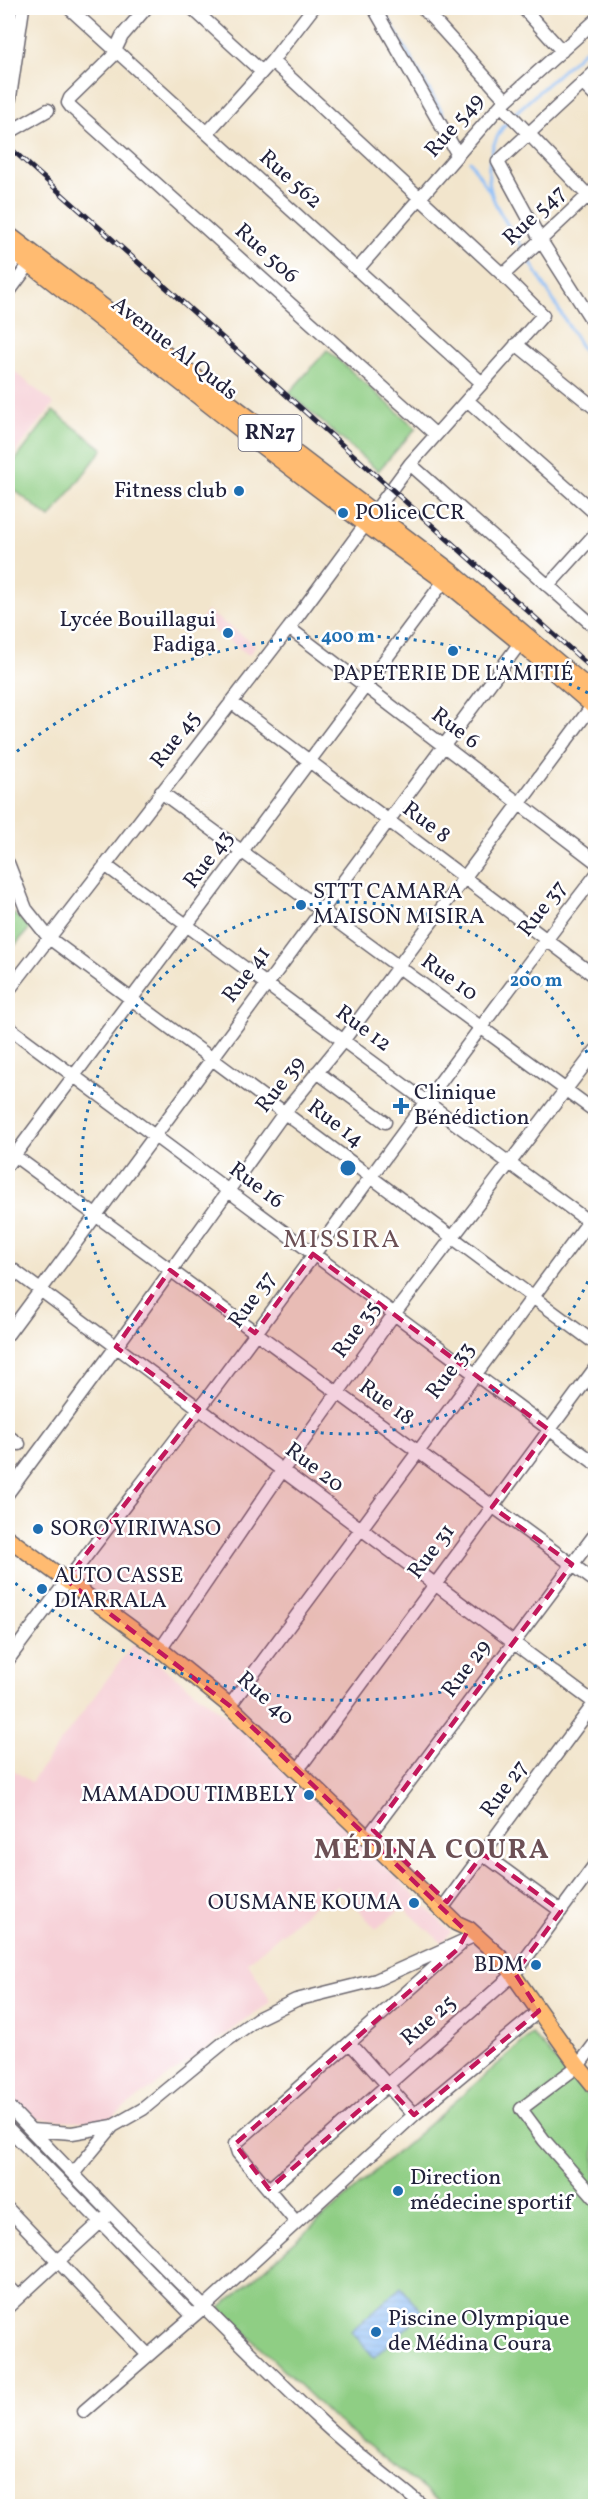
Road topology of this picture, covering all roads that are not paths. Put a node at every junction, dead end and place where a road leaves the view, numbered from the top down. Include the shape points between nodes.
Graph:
1 (22, 8) edge
2 (69, 8) edge
3 (146, 8) edge
4 (192, 8) edge
5 (314, 8) edge
6 (374, 8) edge
7 (423, 8) edge
8 (523, 8) edge
9 (8, 18) edge
10 (596, 20) edge
11 (20, 28) junction
12 (116, 49) junction
13 (562, 51) junction
14 (272, 61) junction
15 (596, 71) edge
16 (262, 72) junction
17 (582, 83) junction
18 (9, 97) edge
19 (596, 97) edge
20 (504, 103) junction
21 (48, 110) dead end
22 (8, 111) edge
23 (8, 133) edge
24 (207, 133) junction
25 (529, 134) junction
26 (458, 155) junction
27 (593, 196) edge
28 (420, 198) junction
29 (8, 234) edge
30 (537, 243) junction
31 (23, 253) edge
32 (8, 270) edge
33 (357, 270) junction
34 (504, 275) junction
35 (8, 293) edge
36 (596, 327) edge
37 (516, 344) junction
38 (482, 383) junction
39 (467, 400) junction
40 (596, 409) edge
41 (436, 435) junction
42 (410, 464) junction
43 (375, 512) junction
44 (596, 514) edge
45 (366, 525) junction
46 (596, 533) edge
47 (444, 581) junction
48 (548, 586) junction
49 (289, 628) junction
50 (596, 628) edge
51 (520, 643) junction
52 (365, 686) junction
53 (231, 702) junction
54 (594, 703) edge
55 (443, 746) junction
56 (309, 761) junction
57 (161, 792) junction
58 (519, 804) junction
59 (388, 820) junction
60 (242, 851) junction
61 (8, 862) edge
62 (596, 862) edge
63 (105, 865) junction
64 (596, 874) edge
65 (465, 878) junction
66 (321, 910) junction
67 (186, 925) junction
68 (49, 938) junction
69 (545, 939) junction
70 (399, 967) junction
71 (596, 977) edge
72 (266, 984) junction
73 (8, 991) edge
74 (131, 999) junction
75 (8, 1027) edge
76 (480, 1027) junction
77 (343, 1041) junction
78 (596, 1050) edge
79 (211, 1058) junction
80 (317, 1072) junction
81 (74, 1076) junction
82 (566, 1090) junction
83 (425, 1101) junction
84 (596, 1112) edge
85 (284, 1113) junction
86 (385, 1122) dead end
87 (154, 1136) junction
88 (10, 1157) edge
89 (511, 1164) junction
90 (370, 1177) junction
91 (228, 1191) junction
92 (95, 1215) junction
93 (593, 1220) edge
94 (452, 1238) junction
95 (313, 1254) junction
96 (8, 1266) edge
97 (170, 1270) junction
98 (39, 1290) junction
99 (532, 1297) junction
100 (394, 1314) junction
101 (8, 1333) edge
102 (255, 1333) junction
103 (596, 1344) edge
104 (116, 1347) junction
105 (596, 1368) edge
106 (475, 1374) junction
107 (337, 1393) junction
108 (199, 1409) junction
109 (549, 1430) junction
110 (8, 1436) edge
111 (19, 1444) dead end
112 (417, 1452) junction
113 (596, 1464) edge
114 (282, 1471) junction
115 (8, 1493) edge
116 (492, 1507) junction
117 (8, 1528) edge
118 (360, 1529) junction
119 (596, 1533) edge
120 (8, 1538) edge
121 (572, 1564) junction
122 (68, 1577) junction
123 (596, 1582) edge
124 (435, 1584) junction
125 (513, 1642) junction
126 (164, 1644) junction
127 (8, 1660) edge
128 (234, 1700) junction
129 (595, 1702) edge
130 (303, 1762) junction
131 (373, 1830) junction
132 (483, 1854) junction
133 (596, 1863) edge
134 (447, 1902) junction
135 (561, 1911) junction
136 (469, 1935) junction
137 (515, 1973) junction
138 (539, 2011) junction
139 (596, 2042) edge
140 (350, 2043) junction
141 (578, 2066) junction
142 (387, 2086) junction
143 (596, 2088) edge
144 (8, 2106) edge
145 (414, 2115) junction
146 (113, 2126) junction
147 (8, 2128) edge
148 (31, 2130) junction
149 (72, 2174) junction
150 (269, 2189) junction
151 (596, 2199) edge
152 (8, 2209) edge
153 (110, 2213) junction
154 (100, 2222) junction
155 (296, 2222) junction
156 (58, 2262) junction
157 (8, 2286) edge
158 (19, 2297) junction
159 (8, 2307) edge
160 (204, 2307) junction
161 (193, 2316) junction
162 (148, 2355) junction
163 (84, 2411) dead end
164 (423, 2506) edge

1 - 11 street
2 - 12 street, Rue 562
3 - 12 street
4 - 16 street
5 - 14 street
6 - 26 street
7 - 20 street
8 - 13 street
9 - 11 street
10 - 13 street, Rue 549
11 - 18 street
12 - 24 street, Rue 562
12 - 41 street, Rue 506 via 68,103
13 - 20 street, Rue 549
14 - 16 street
14 - 28 street
15 - 17 street
16 - 24 street
17 - 19 street
17 - 25 street
18 - 22 street
20 - 25 street
20 - 26 street, Rue 549
21 - 23 street
24 - 33 street, Rue 562
25 - 27 street
25 - 30 street via 498,162
26 - 28 street, Rue 549
27 - 30 street, Rue 547
28 - 33 street, Rue 549
28 - 34 street
29 - 31 main road, Avenue Al Quds / RN27
30 - 34 street, Rue 547
30 - 36 street
31 - 32 street
31 - 35 street
31 - 43 main road, Avenue Al Quds / RN27
31 - 45 main road, Avenue Al Quds / RN27
33 - 38 street, Rue 562
34 - 37 street, Rue 45 via 543,315
37 - 38 street, Rue 45
37 - 40 street
38 - 39 street, Rue 45
39 - 41 street, Rue 45
39 - 44 street
41 - 42 street, Rue 45
42 - 43 street, Rue 45
42 - 48 street
43 - 45 street, Rue 45
43 - 54 main road, Avenue Al Quds / RN27 via 452,572
45 - 47 main road, Avenue Al Quds / RN27
45 - 49 street, Rue 45
46 - 48 street
47 - 51 main road, Avenue Al Quds / RN27
47 - 52 street, Rue 43
48 - 50 street
49 - 52 street, Rue 6
49 - 53 street, Rue 45
51 - 54 main road, Avenue Al Quds / RN27
51 - 55 street, Rue 41
52 - 55 street, Rue 6
52 - 56 street, Rue 43
53 - 56 street, Rue 8
53 - 57 street, Rue 45
54 - 58 street, Rue 39
55 - 58 street, Rue 6
55 - 59 street, Rue 41
56 - 59 street, Rue 8
56 - 60 street, Rue 43
57 - 60 street, Rue 10
57 - 63 street, Rue 45
58 - 62 street, Rue 6
58 - 65 street, Rue 39
59 - 65 street, Rue 8
59 - 66 street, Rue 41
60 - 66 street, Rue 10
60 - 67 street, Rue 43
61 - 68 street, Rue 14 via 26,909
63 - 67 street, Rue 12
63 - 68 street, Rue 45
64 - 69 street, Rue 37
65 - 69 street, Rue 8
65 - 70 street, Rue 39
66 - 70 street, Rue 10
66 - 72 street, Rue 41
67 - 72 street, Rue 12
67 - 74 street, Rue 43
68 - 73 street, Rue 45
68 - 74 street, Rue 14
69 - 71 street, Rue 8
69 - 76 street, Rue 37
70 - 76 street, Rue 10
70 - 77 street, Rue 39
72 - 77 street, Rue 12
72 - 79 street, Rue 41
74 - 79 street, Rue 14
74 - 81 street, Rue 43
75 - 81 street, Rue 16
76 - 82 street, Rue 10
76 - 83 street, Rue 37
77 - 80 street, Rue 39
77 - 83 street, Rue 12
78 - 82 street, Rue 35
79 - 85 street, Rue 14
79 - 87 street, Rue 41
80 - 85 street, Rue 39
80 - 86 street
81 - 87 street, Rue 16
81 - 88 street, Rue 43
82 - 84 street, Rue 10
82 - 89 street, Rue 35
83 - 89 street, Rue 12
83 - 90 street, Rue 37
85 - 90 street, Rue 14
85 - 91 street, Rue 39
87 - 91 street, Rue 16
87 - 92 street, Rue 41
88 - 92 street, Rue 18
89 - 93 street, Rue 12
89 - 94 street, Rue 35
90 - 94 street, Rue 14
90 - 95 street, Rue 37
91 - 95 street, Rue 16
91 - 97 street, Rue 39
92 - 97 street, Rue 18
92 - 98 street, Rue 41
93 - 99 street, Rue 33
94 - 99 street, Rue 14
94 - 100 street, Rue 35
95 - 100 street, Rue 16
95 - 102 street, Rue 37
96 - 98 street, Rue 20
97 - 102 street, Rue 18
97 - 104 street, Rue 39
98 - 101 street, Rue 41
98 - 104 street, Rue 20
99 - 103 street, Rue 14
99 - 106 street, Rue 33
100 - 106 street, Rue 16
100 - 107 street, Rue 35
102 - 107 street, Rue 18
102 - 108 street, Rue 37
104 - 108 street, Rue 20
104 - 115 street, Rue 39
105 - 109 street, Rue 31
106 - 109 street, Rue 16
106 - 112 street, Rue 33
107 - 112 street, Rue 18
107 - 114 street, Rue 35
108 - 114 street, Rue 20
108 - 122 street, Rue 37
109 - 113 street, Rue 16
109 - 116 street, Rue 31
110 - 111 street
112 - 116 street, Rue 18
112 - 118 street, Rue 33
114 - 118 street, Rue 20
114 - 126 street, Rue 35
116 - 121 street, Rue 18
116 - 124 street, Rue 31
117 - 122 main road, Rue 40
118 - 124 street, Rue 20
118 - 128 street, Rue 33
119 - 121 street, Rue 29
120 - 122 main road, Rue 40
121 - 123 street, Rue 18
121 - 125 street, Rue 29
122 - 126 main road, Rue 40
122 - 127 street, Rue 37
122 - 136 main road, Rue 40 via 230,1706
124 - 125 street, Rue 20
124 - 130 street, Rue 31
125 - 129 street, Rue 20
125 - 131 street, Rue 29
126 - 128 main road, Rue 40
128 - 130 main road, Rue 40
129 - 132 street, Rue 27
130 - 131 main road, Rue 40
131 - 134 main road, Rue 40
132 - 134 street, Rue 27
132 - 135 street
133 - 135 street, Rue 25
134 - 136 main road, Rue 40 via 465,1920
135 - 137 street, Rue 25
136 - 137 main road, Rue 40
136 - 140 street
136 - 146 street via 376,1980 296,2000 257,2019 143,2109
137 - 138 main road, Rue 40
137 - 142 street, Rue 25
138 - 141 main road, Rue 40
138 - 145 street
139 - 141 street
140 - 142 street
140 - 150 street via 235,2144 238,2153
141 - 143 main road, Rue 40
141 - 151 street via 521,2109
142 - 145 street
142 - 150 street, Rue 25
144 - 148 street
145 - 155 street
146 - 148 street via 72,2133
146 - 149 street
147 - 154 street
148 - 149 street
149 - 153 street
150 - 155 street
152 - 156 street
153 - 154 street
153 - 160 street
154 - 156 street
154 - 161 street
155 - 160 street
156 - 158 street
156 - 162 street
157 - 158 street
158 - 159 street
160 - 161 street
160 - 164 street via 327,2426
161 - 162 street
162 - 163 street

